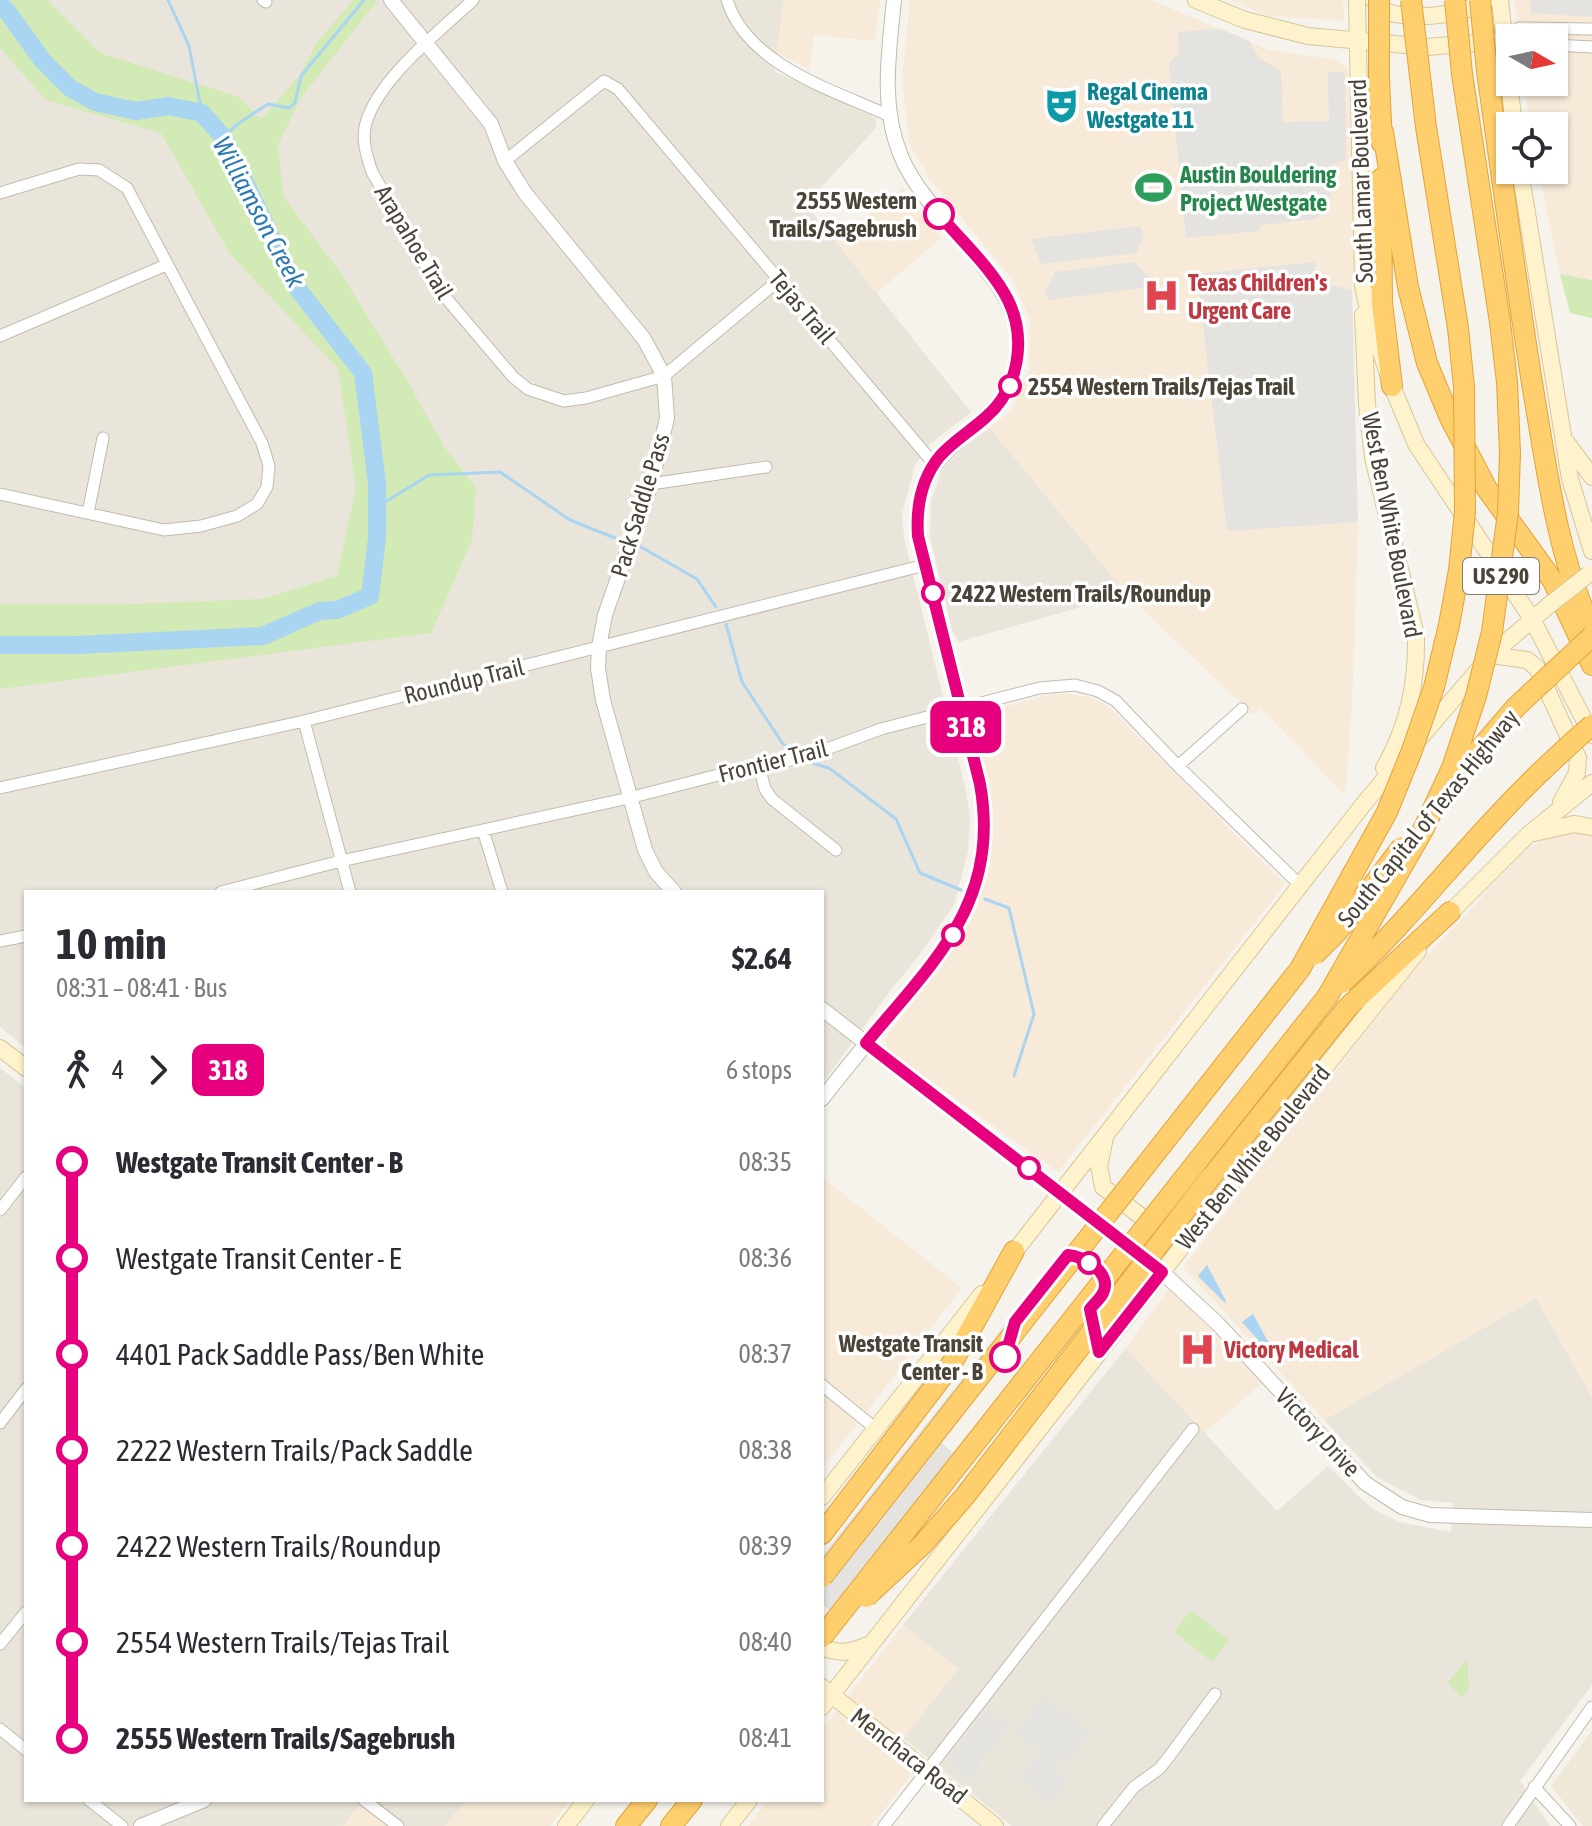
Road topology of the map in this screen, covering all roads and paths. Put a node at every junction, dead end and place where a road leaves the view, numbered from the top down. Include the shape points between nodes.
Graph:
1 (391, 0) edge
2 (473, 0) edge
3 (727, 0) edge
4 (894, 0) edge
5 (1196, 0) edge
6 (1357, 0) edge
7 (1373, 0) edge
8 (1379, 0) edge
9 (1411, 0) edge
10 (1455, 0) edge
11 (1480, 0) edge
12 (1487, 0) edge
13 (1500, 0) edge
14 (1504, 24) edge
15 (1568, 29) edge
16 (1592, 29) edge
17 (1357, 42) junction
18 (1496, 43) edge
19 (426, 45) junction
20 (1568, 46) edge
21 (1592, 47) edge
22 (890, 116) junction
23 (1383, 132) junction
24 (505, 161) junction
25 (1522, 184) edge
26 (0, 193) edge
27 (166, 265) junction
28 (779, 280) junction
29 (1363, 286) junction
30 (0, 336) edge
31 (664, 376) junction
32 (1392, 386) junction
33 (1564, 437) junction
34 (103, 438) dead end
35 (934, 464) junction
36 (766, 467) dead end
37 (1592, 477) edge
38 (651, 484) junction
39 (0, 494) edge
40 (88, 513) junction
41 (1592, 551) edge
42 (925, 565) junction
43 (1590, 573) edge
44 (1532, 619) junction
45 (1592, 633) edge
46 (599, 647) junction
47 (1491, 655) junction
48 (1592, 665) edge
49 (961, 708) junction
50 (1242, 709) dead end
51 (304, 721) junction
52 (1592, 725) edge
53 (1592, 735) edge
54 (759, 766) junction
55 (1178, 766) junction
56 (1592, 783) edge
57 (0, 788) edge
58 (629, 798) junction
59 (1366, 801) junction
60 (1556, 810) junction
61 (1592, 827) edge
62 (483, 830) junction
63 (1529, 834) junction
64 (836, 850) dead end
65 (341, 861) junction
66 (1299, 884) junction
67 (229, 890) edge
68 (349, 890) edge
69 (501, 890) edge
70 (672, 890) edge
71 (1450, 912) junction
72 (24, 936) edge
73 (0, 941) edge
74 (1300, 969) junction
75 (1327, 997) junction
76 (824, 1011) edge
77 (866, 1043) junction
78 (0, 1048) edge
79 (24, 1066) edge
80 (824, 1096) edge
81 (1107, 1132) junction
82 (24, 1180) edge
83 (1060, 1192) junction
84 (0, 1210) edge
85 (1202, 1221) junction
86 (1014, 1251) junction
87 (1162, 1272) junction
88 (824, 1387) edge
89 (24, 1392) edge
90 (0, 1423) edge
91 (876, 1429) junction
92 (1193, 1429) dead end
93 (824, 1494) edge
94 (1592, 1520) edge
95 (824, 1531) edge
96 (824, 1574) edge
97 (24, 1614) edge
98 (824, 1634) edge
99 (824, 1635) edge
100 (872, 1643) junction
101 (0, 1644) edge
102 (824, 1648) edge
103 (1215, 1694) dead end
104 (825, 1696) edge
105 (1592, 1707) edge
106 (0, 1729) edge
107 (24, 1748) edge
108 (927, 1769) junction
109 (1534, 1787) junction
110 (92, 1802) edge
111 (199, 1802) edge
112 (367, 1802) edge
113 (584, 1802) edge
114 (633, 1802) edge
115 (645, 1802) edge
116 (690, 1802) edge
117 (747, 1802) edge
118 (122, 1826) edge
119 (141, 1826) edge
120 (398, 1826) edge
121 (566, 1826) edge
122 (619, 1826) edge
123 (626, 1826) edge
124 (671, 1826) edge
125 (729, 1826) edge
126 (884, 1826) edge
127 (995, 1826) edge
128 (1103, 1826) edge
129 (1508, 1826) edge
130 (1570, 1826) edge

1 - 19 street, Pack Saddle Pass
2 - 19 street, Arapahoe Trail
3 - 22 street via 731,13 766,55
4 - 22 street
5 - 17 main road via 1264,26
6 - 17 main road, South Lamar Boulevard
7 - 12 main road via 1396,15 1473,9
8 - 23 highway, bridge
9 - 74 highway, US 290, bridge via 1464,387 1465,512 1459,570 1434,687 1405,768 1380,826
10 - 75 highway, US 290, bridge via 1507,382 1509,483 1501,575 1476,696 1452,768 1401,870
11 - 45 highway, bridge via 1551,501
13 - 14 main road
15 - 16 street
17 - 18 main road via 1427,47
17 - 29 main road, South Lamar Boulevard
19 - 24 street, Pack Saddle Pass via 491,124
19 - 31 street, Arapahoe Trail via 380,90 365,125 365,152 441,292 513,377 541,395 564,401 586,398
20 - 21 street
22 - 35 street via 914,182 998,285 1017,328 1016,365 1003,398
23 - 32 highway via 1382,303
23 - 48 highway via 1408,287 1427,363 1487,489 1553,581
24 - 28 street, Tejas Trail via 604,81 618,89
24 - 31 street, Pack Saddle Pass via 644,339
25 - 33 main road
26 - 27 street via 61,172 99,170 127,188
27 - 30 street
27 - 40 street via 262,443 269,466 267,487 257,504 237,516 201,526 164,530
28 - 31 street
28 - 35 street, Tejas Trail
29 - 32 main road, South Lamar Boulevard
29 - 59 main road, West Ben White Boulevard via 1373,458 1412,612 1417,665 1400,741
31 - 38 street, Pack Saddle Pass via 667,418
32 - 44 main road, South Lamar Boulevard via 1416,444
33 - 37 main road
33 - 41 main road via 1570,479
34 - 40 street
35 - 42 street via 917,509
36 - 38 street
38 - 46 street, Pack Saddle Pass via 605,615
39 - 40 street
42 - 46 street, Roundup Trail
42 - 49 street
43 - 44 main road, West Ben White Boulevard, bridge
44 - 47 main road, West Ben White Boulevard
44 - 53 main road, South Lamar Boulevard
45 - 74 highway, South Capital of Texas Highway, bridge via 1507,717 1337,932
46 - 51 street, Roundup Trail
46 - 58 street, Pack Saddle Pass via 603,700
47 - 59 main road, West Ben White Boulevard
47 - 60 main road via 1527,660 1537,668 1578,758 1577,773
49 - 54 street, Frontier Trail via 866,734 820,753
49 - 55 street, Frontier Trail via 1051,685 1087,688 1124,708
49 - 77 street via 983,802 984,844 976,887 947,944
50 - 55 street
51 - 57 street, Roundup Trail
51 - 65 street
52 - 75 highway, South Capital of Texas Highway, bridge
54 - 58 street, Frontier Trail
54 - 64 street via 772,799
55 - 66 street, Frontier Trail
56 - 60 main road, West Ben White Boulevard
58 - 62 street, Frontier Trail
58 - 70 street, Pack Saddle Pass via 650,861
59 - 66 main road, West Ben White Boulevard
60 - 63 main road, West Ben White Boulevard
61 - 63 main road via 1574,824
62 - 65 street, Frontier Trail
62 - 69 street
63 - 71 main road, West Ben White Boulevard
65 - 67 street, Frontier Trail
65 - 68 street
66 - 81 main road, West Ben White Boulevard
71 - 85 main road, West Ben White Boulevard
71 - 99 highway, bridge via 1348,1007 965,1496 923,1544
72 - 73 street
74 - 96 highway, US 290, bridge
75 - 98 highway, US 290, bridge
76 - 77 street
77 - 80 street
77 - 83 street
78 - 79 main road
81 - 83 main road, West Ben White Boulevard
81 - 85 main road via 1099,1166 1103,1187 1167,1231
82 - 84 street
83 - 86 main road, West Ben White Boulevard
83 - 87 street, Victory Drive
85 - 87 main road, West Ben White Boulevard
86 - 91 main road, West Ben White Boulevard
86 - 95 highway via 951,1365
87 - 94 street, Victory Drive via 1218,1324 1365,1483 1388,1500 1446,1517
87 - 100 main road, West Ben White Boulevard
88 - 91 street
89 - 90 street
91 - 93 main road, West Ben White Boulevard
92 - 108 street
97 - 101 street
100 - 102 main road via 845,1653
100 - 104 main road, West Ben White Boulevard
103 - 128 street via 1159,1769 1134,1787
104 - 108 main road, Menchaca Road
105 - 109 street
106 - 107 street
108 - 126 street
108 - 127 main road, Menchaca Road
109 - 129 street
109 - 130 street
110 - 118 street
111 - 119 street
112 - 120 street
113 - 121 main road
114 - 122 highway
115 - 123 highway
116 - 124 highway
117 - 125 main road

